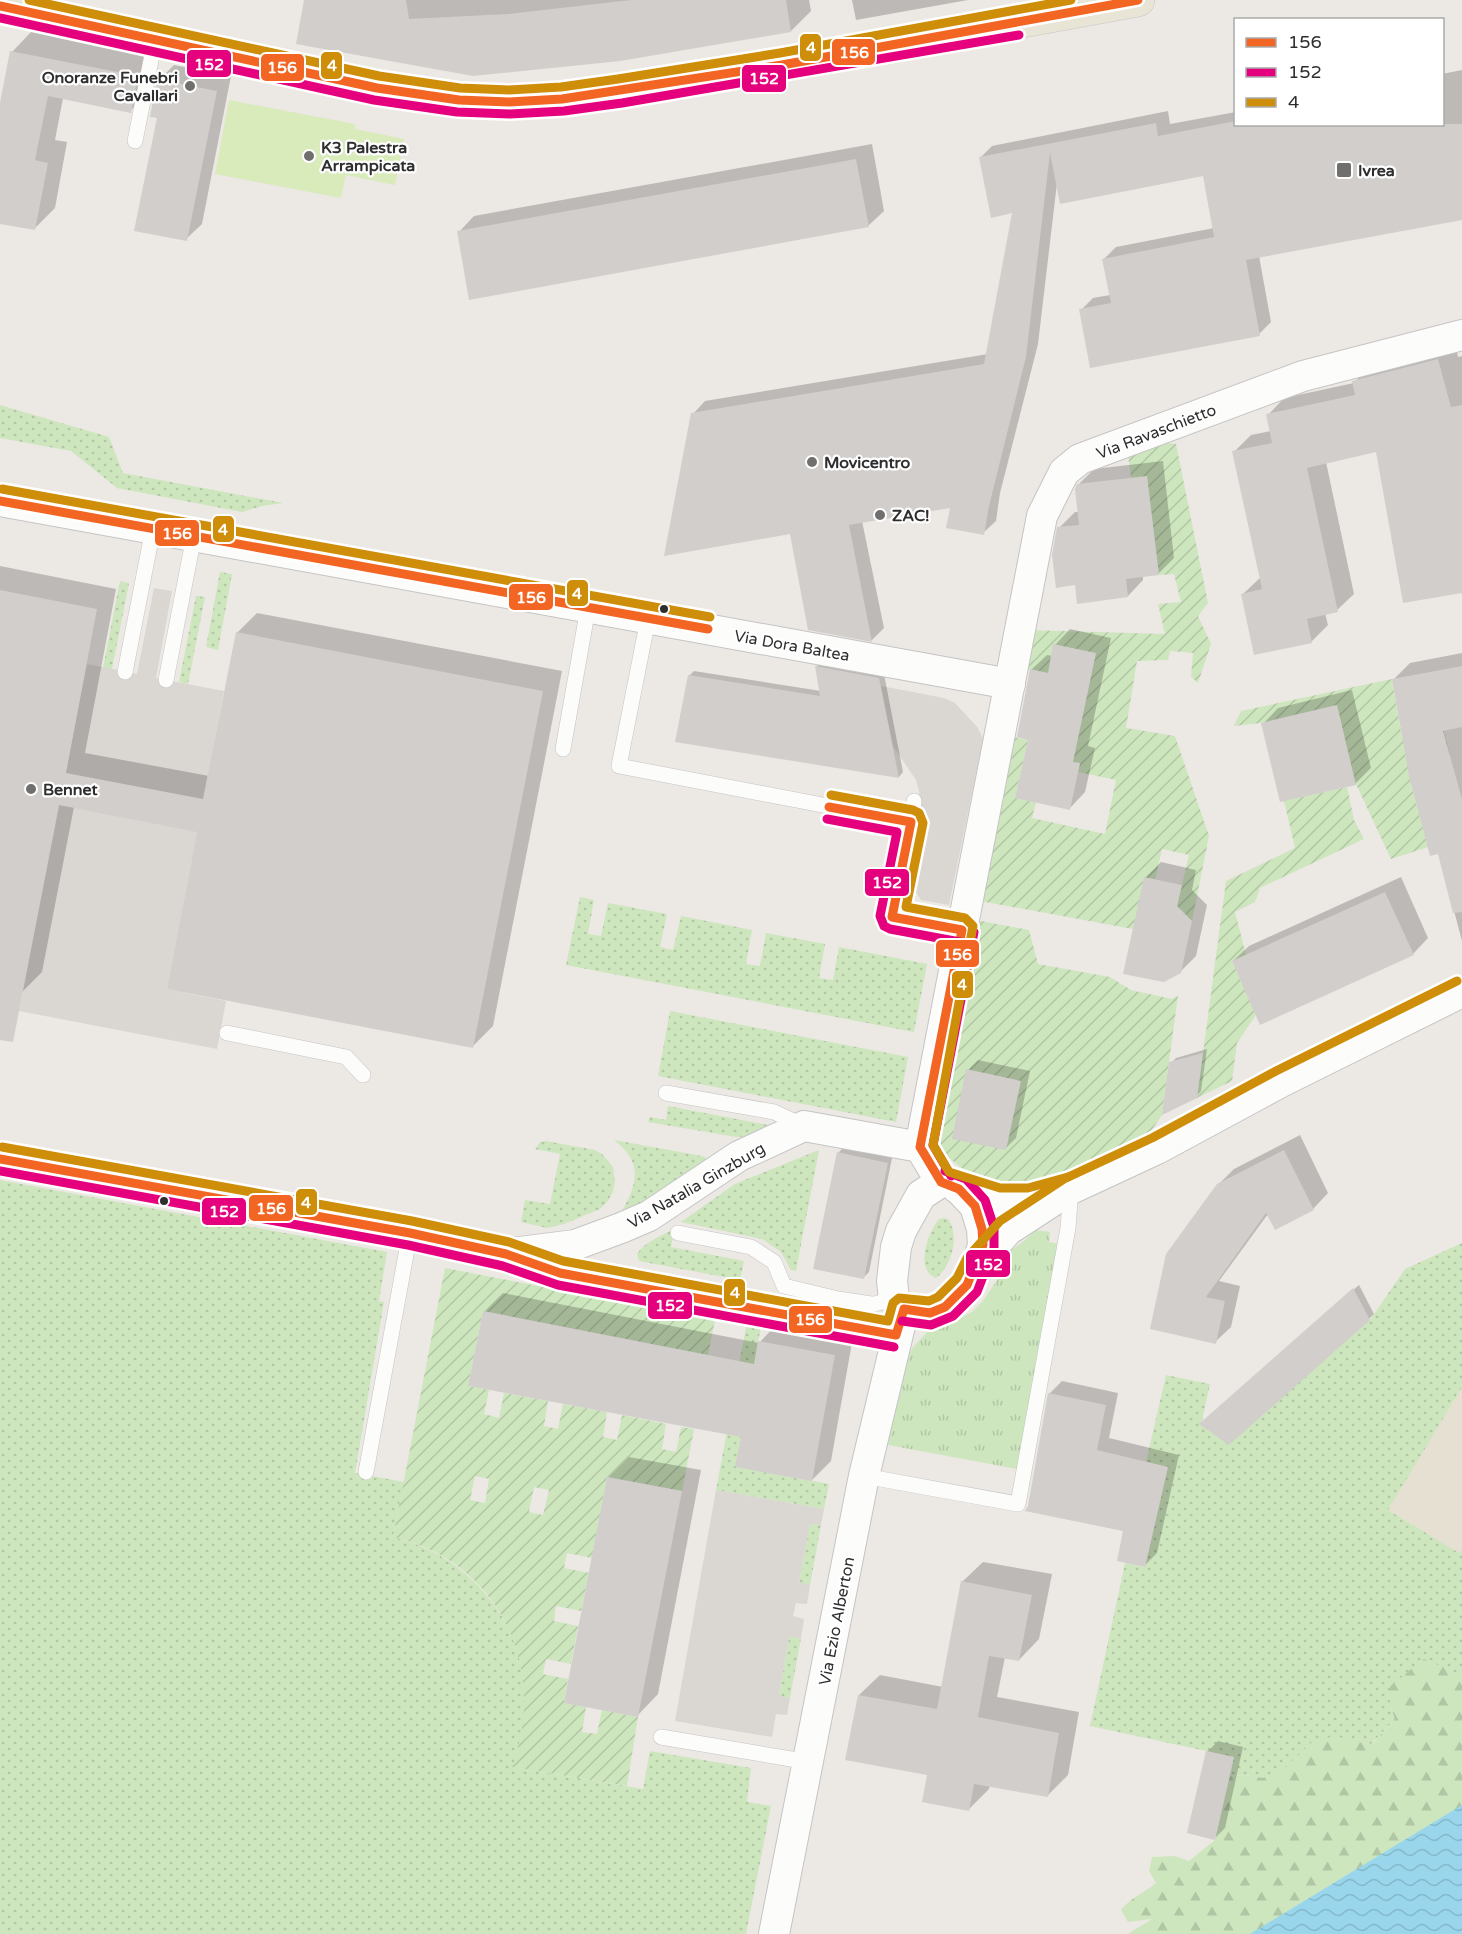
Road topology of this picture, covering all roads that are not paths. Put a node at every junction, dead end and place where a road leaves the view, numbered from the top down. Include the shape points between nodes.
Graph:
1 (1138, 0) edge
2 (0, 6) edge
3 (1015, 11) edge
4 (154, 40) junction
5 (135, 141) dead end
6 (1462, 336) edge
7 (0, 501) edge
8 (153, 529) junction
9 (194, 536) junction
10 (602, 610) junction
11 (648, 619) junction
12 (124, 672) dead end
13 (166, 680) dead end
14 (1010, 684) junction
15 (563, 750) dead end
16 (914, 801) dead end
17 (910, 822) junction
18 (962, 930) junction
19 (1462, 992) edge
20 (227, 1033) dead end
21 (363, 1075) dead end
22 (666, 1093) dead end
23 (804, 1126) junction
24 (920, 1147) junction
25 (0, 1159) edge
26 (950, 1185) junction
27 (1071, 1190) junction
28 (410, 1233) junction
29 (678, 1233) dead end
30 (506, 1254) junction
31 (977, 1265) junction
32 (898, 1315) junction
33 (366, 1472) dead end
34 (864, 1476) junction
35 (661, 1737) dead end
36 (808, 1762) junction
37 (774, 1934) edge

1 - 3 main road
2 - 4 main road
3 - 4 main road via 620,91 509,102 459,100 377,88
4 - 5 lane
6 - 14 street, Via Ravaschietto via 1303,376 1080,459 1064,471 1042,516
7 - 8 street, Via Dora Baltea
8 - 9 street, Via Dora Baltea
8 - 12 lane
9 - 10 street, Via Dora Baltea
9 - 13 lane
10 - 11 street, Via Dora Baltea
10 - 15 lane
11 - 14 street, Via Dora Baltea
11 - 17 lane via 619,766
14 - 18 street
16 - 17 lane
17 - 18 lane via 892,917
18 - 24 street
19 - 27 street
20 - 21 lane via 346,1057
22 - 23 lane via 774,1112
23 - 24 street
23 - 30 street, Via Natalia Ginzburg via 739,1156 649,1216 574,1245
24 - 26 street
25 - 28 street, Via Natalia Ginzburg
26 - 27 street via 998,1200 1030,1200
26 - 31 street via 975,1206 983,1245
26 - 32 street via 921,1195 901,1231 892,1281
27 - 31 street via 1008,1230
27 - 34 lane via 1068,1228 1018,1504
28 - 30 street, Via Natalia Ginzburg
28 - 33 lane
29 - 32 lane via 751,1247 774,1262 784,1287 871,1304
30 - 32 street, Via Natalia Ginzburg via 560,1273
31 - 32 street via 967,1285 945,1307 930,1313
32 - 34 street, Via Ezio Alberton
34 - 36 street, Via Ezio Alberton
35 - 36 lane
36 - 37 street, Via Ezio Alberton

